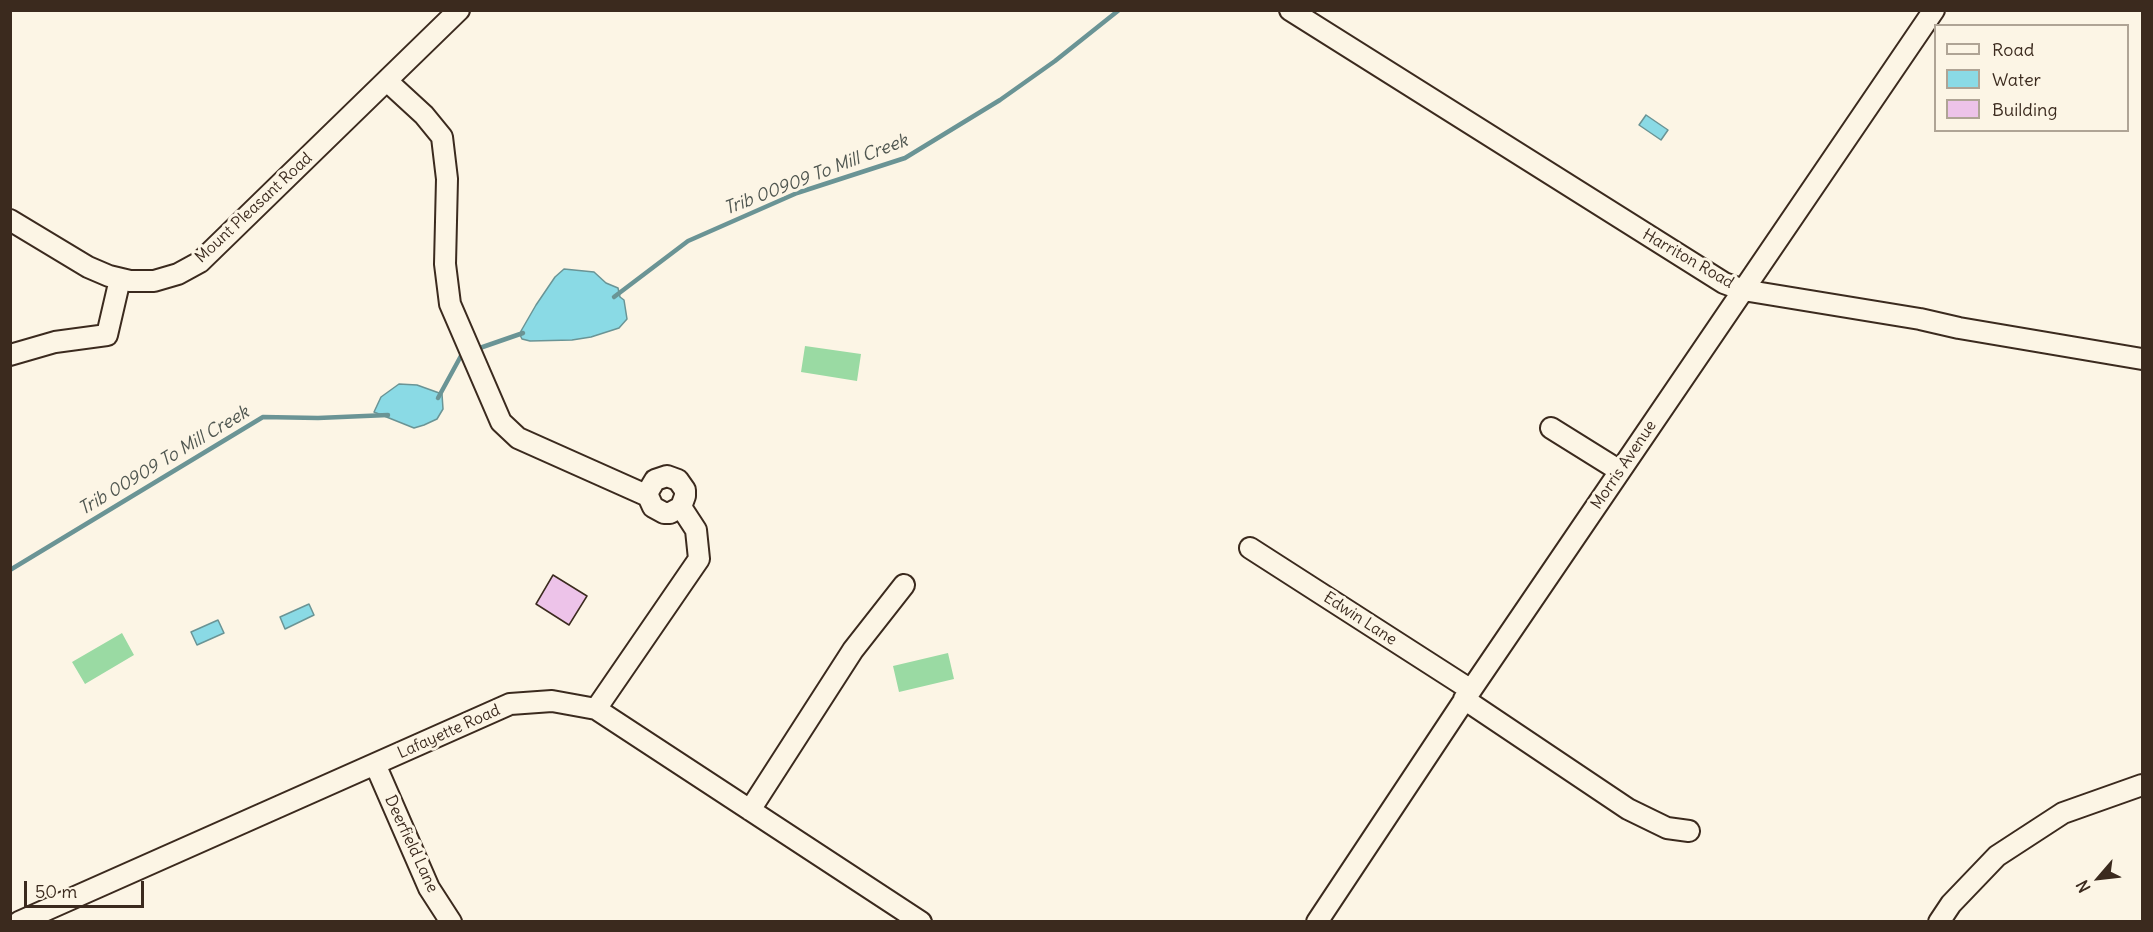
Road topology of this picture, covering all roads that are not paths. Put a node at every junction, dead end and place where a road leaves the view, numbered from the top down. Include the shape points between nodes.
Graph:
1 (459, 10) edge
2 (1290, 10) edge
3 (1935, 10) edge
4 (387, 81) junction
5 (10, 220) edge
6 (120, 279) junction
7 (1743, 290) junction
8 (10, 356) edge
9 (2142, 359) edge
10 (1551, 428) dead end
11 (1620, 471) junction
12 (648, 496) junction
13 (681, 507) junction
14 (1250, 548) dead end
15 (904, 585) dead end
16 (1467, 694) junction
17 (596, 709) junction
18 (375, 764) junction
19 (2142, 785) edge
20 (750, 810) junction
21 (1689, 831) dead end
22 (19, 921) edge
23 (452, 921) edge
24 (921, 921) edge
25 (1317, 921) edge
26 (1939, 921) edge

1 - 4 street, Mount Pleasant Road
2 - 7 street, Harriton Road via 1724,283
3 - 7 street, Morris Avenue
4 - 6 street, Mount Pleasant Road via 200,262 178,274 154,280
4 - 12 street via 442,137 447,178 445,264 450,304 501,422 518,438
5 - 6 street, Mount Pleasant Road via 88,267
6 - 8 street via 107,335 55,342
7 - 9 street, Harriton Road
7 - 11 street, Morris Avenue
10 - 11 street
11 - 16 street, Morris Avenue
12 - 13 street via 653,507 664,513
12 - 13 street via 655,480 673,477 685,490
13 - 17 street via 696,530 699,558
14 - 16 street, Edwin Lane
15 - 20 street via 854,650
16 - 21 street, Edwin Lane via 1628,810 1667,828
16 - 25 street, Morris Avenue
17 - 18 street, Lafayette Road via 552,701 510,705
17 - 20 street, Lafayette Road
18 - 22 street, Lafayette Road
18 - 23 street, Deerfield Lane via 429,888
19 - 26 street via 2063,813 1997,856
20 - 24 street, Lafayette Road

